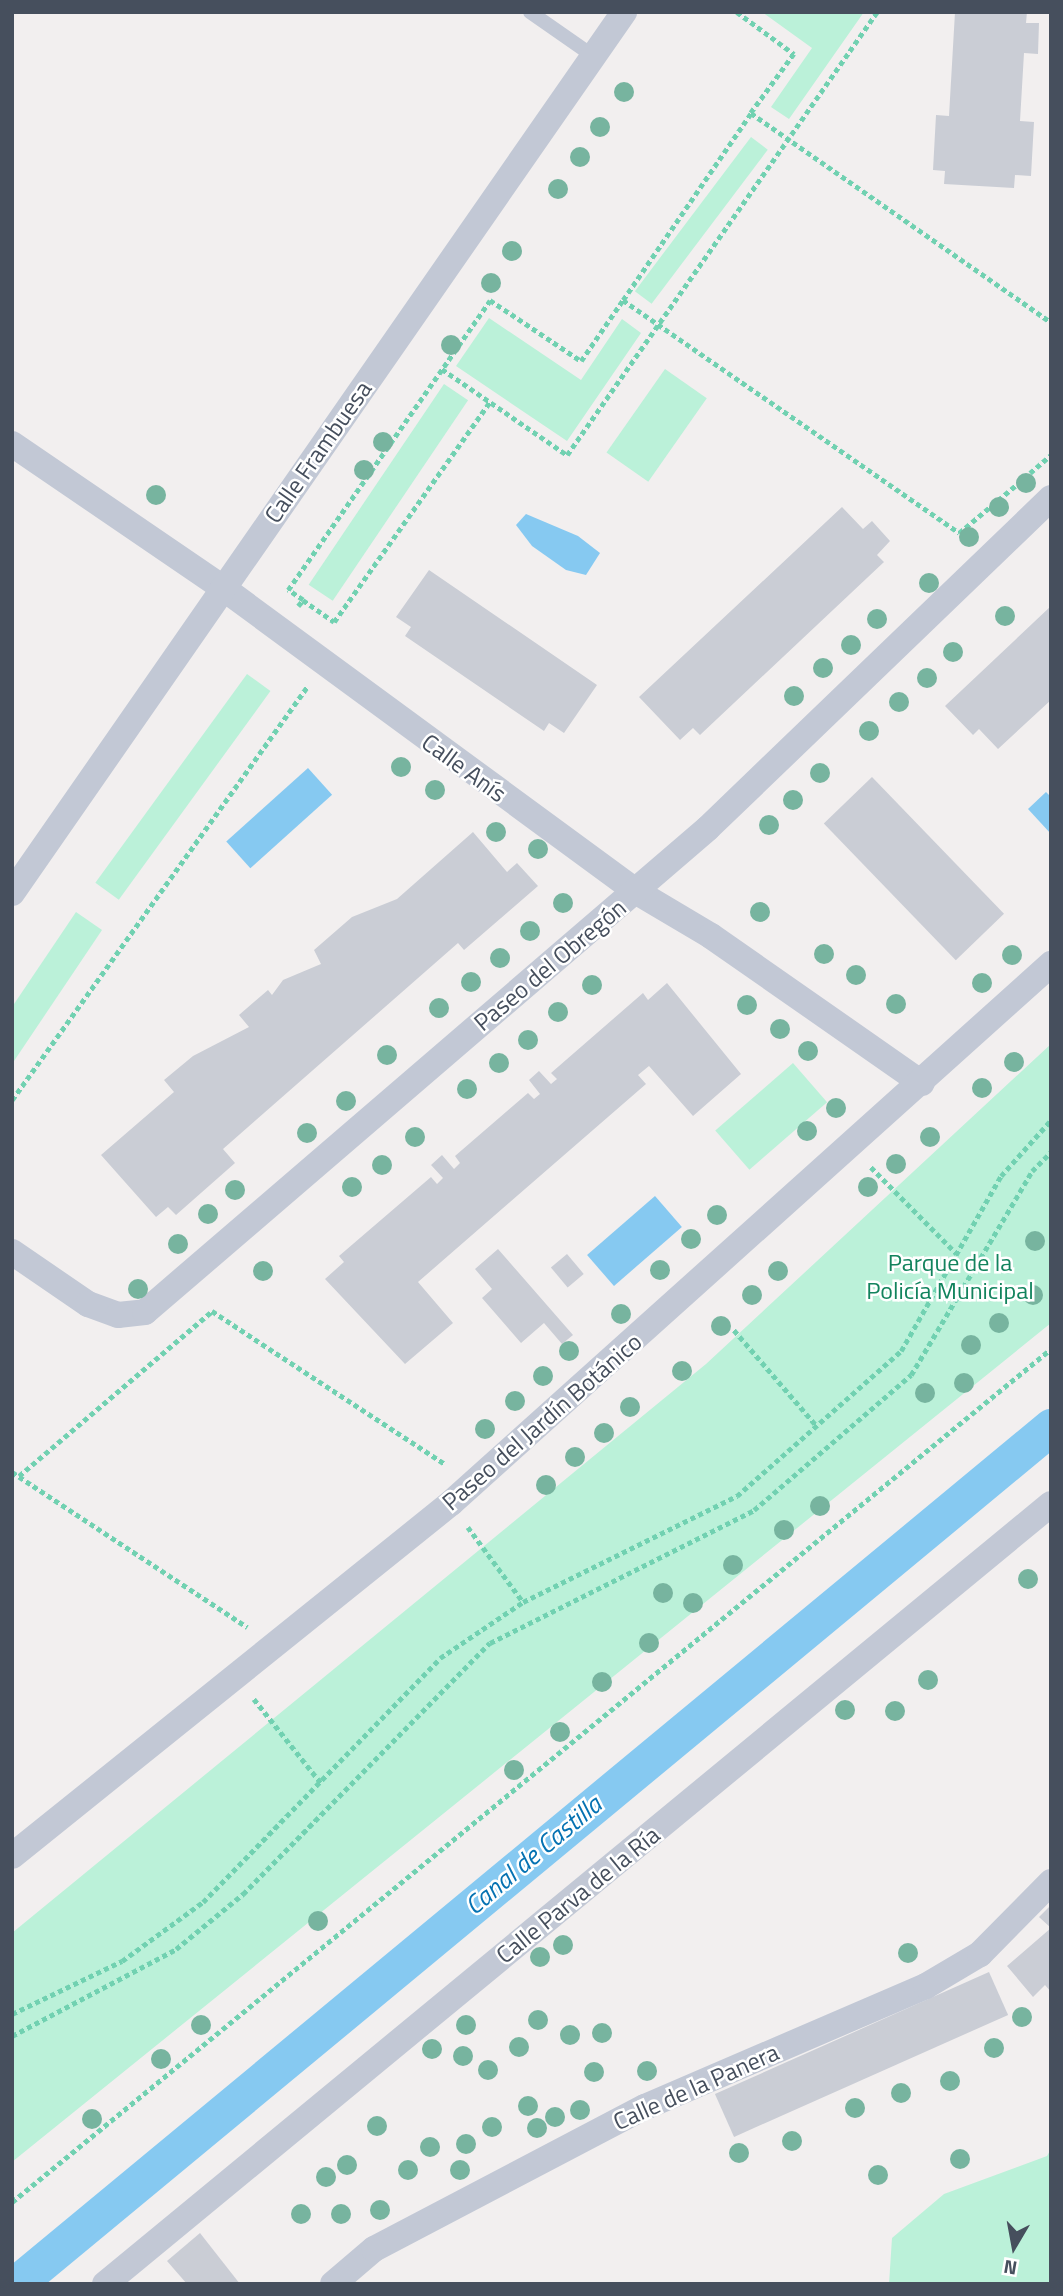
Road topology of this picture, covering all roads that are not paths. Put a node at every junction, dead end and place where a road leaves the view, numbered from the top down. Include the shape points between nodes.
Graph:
1 (530, 12) edge
2 (624, 12) edge
3 (593, 56) junction
4 (12, 444) edge
5 (1051, 498) edge
6 (223, 588) junction
7 (637, 892) junction
8 (12, 893) edge
9 (1051, 964) edge
10 (922, 1083) junction
11 (12, 1252) edge
12 (1051, 1504) edge
13 (12, 1856) edge
14 (1051, 1882) edge
15 (105, 2284) edge
16 (333, 2284) edge

1 - 3 lane
2 - 3 street, Calle Frambuesa
3 - 6 street, Calle Frambuesa
4 - 6 street, Calle Anís
5 - 7 street, Paseo del Obregón
6 - 7 street, Calle Anís via 322,667
6 - 8 street, Calle Frambuesa
7 - 10 street, Calle Anís via 711,936
7 - 11 street, Paseo del Obregón via 145,1312 118,1315 88,1304
9 - 10 street, Paseo del Jardín Botánico
10 - 13 street, Paseo del Jardín Botánico via 451,1503
12 - 15 street, Calle Parva de la Ría
14 - 16 street, Calle de la Panera via 980,1954 926,1986 645,2107 374,2249

